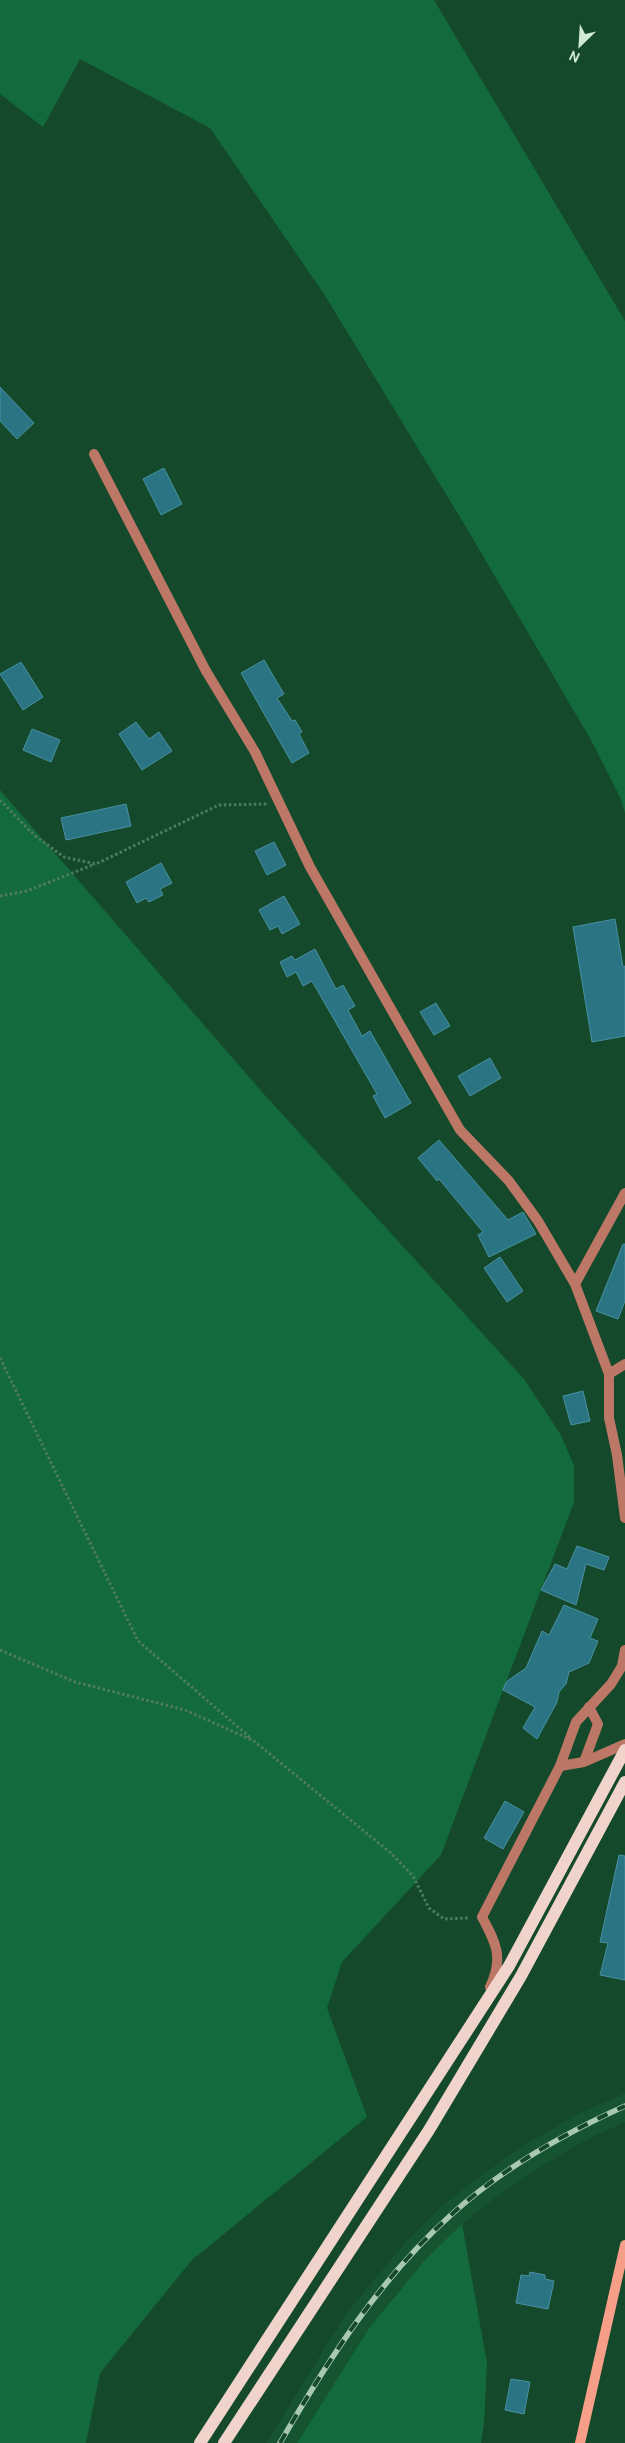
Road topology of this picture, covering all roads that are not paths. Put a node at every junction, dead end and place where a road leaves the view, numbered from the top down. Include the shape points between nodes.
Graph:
1 (94, 454) dead end
2 (625, 1193) edge
3 (576, 1284) junction
4 (625, 1364) edge
5 (609, 1374) junction
6 (625, 1518) edge
7 (625, 1650) edge
8 (589, 1707) junction
9 (625, 1744) edge
10 (625, 1750) edge
11 (584, 1762) junction
12 (560, 1766) junction
13 (625, 1782) edge
14 (472, 2025) junction
15 (625, 2246) edge
16 (200, 2443) edge
17 (224, 2443) edge
18 (580, 2443) edge

1 - 3 street via 206,670 255,752 310,867 460,1130 508,1181 538,1220
2 - 3 street
3 - 5 street
4 - 5 street
5 - 6 street via 609,1418
7 - 8 street via 622,1666 611,1684
8 - 11 street via 598,1724
8 - 12 street via 576,1722
9 - 11 street
10 - 14 main road via 509,1966
11 - 12 street
12 - 14 street via 482,1917 496,1944 497,1969
13 - 17 main road via 521,1976 433,2122
14 - 16 main road
15 - 18 street

